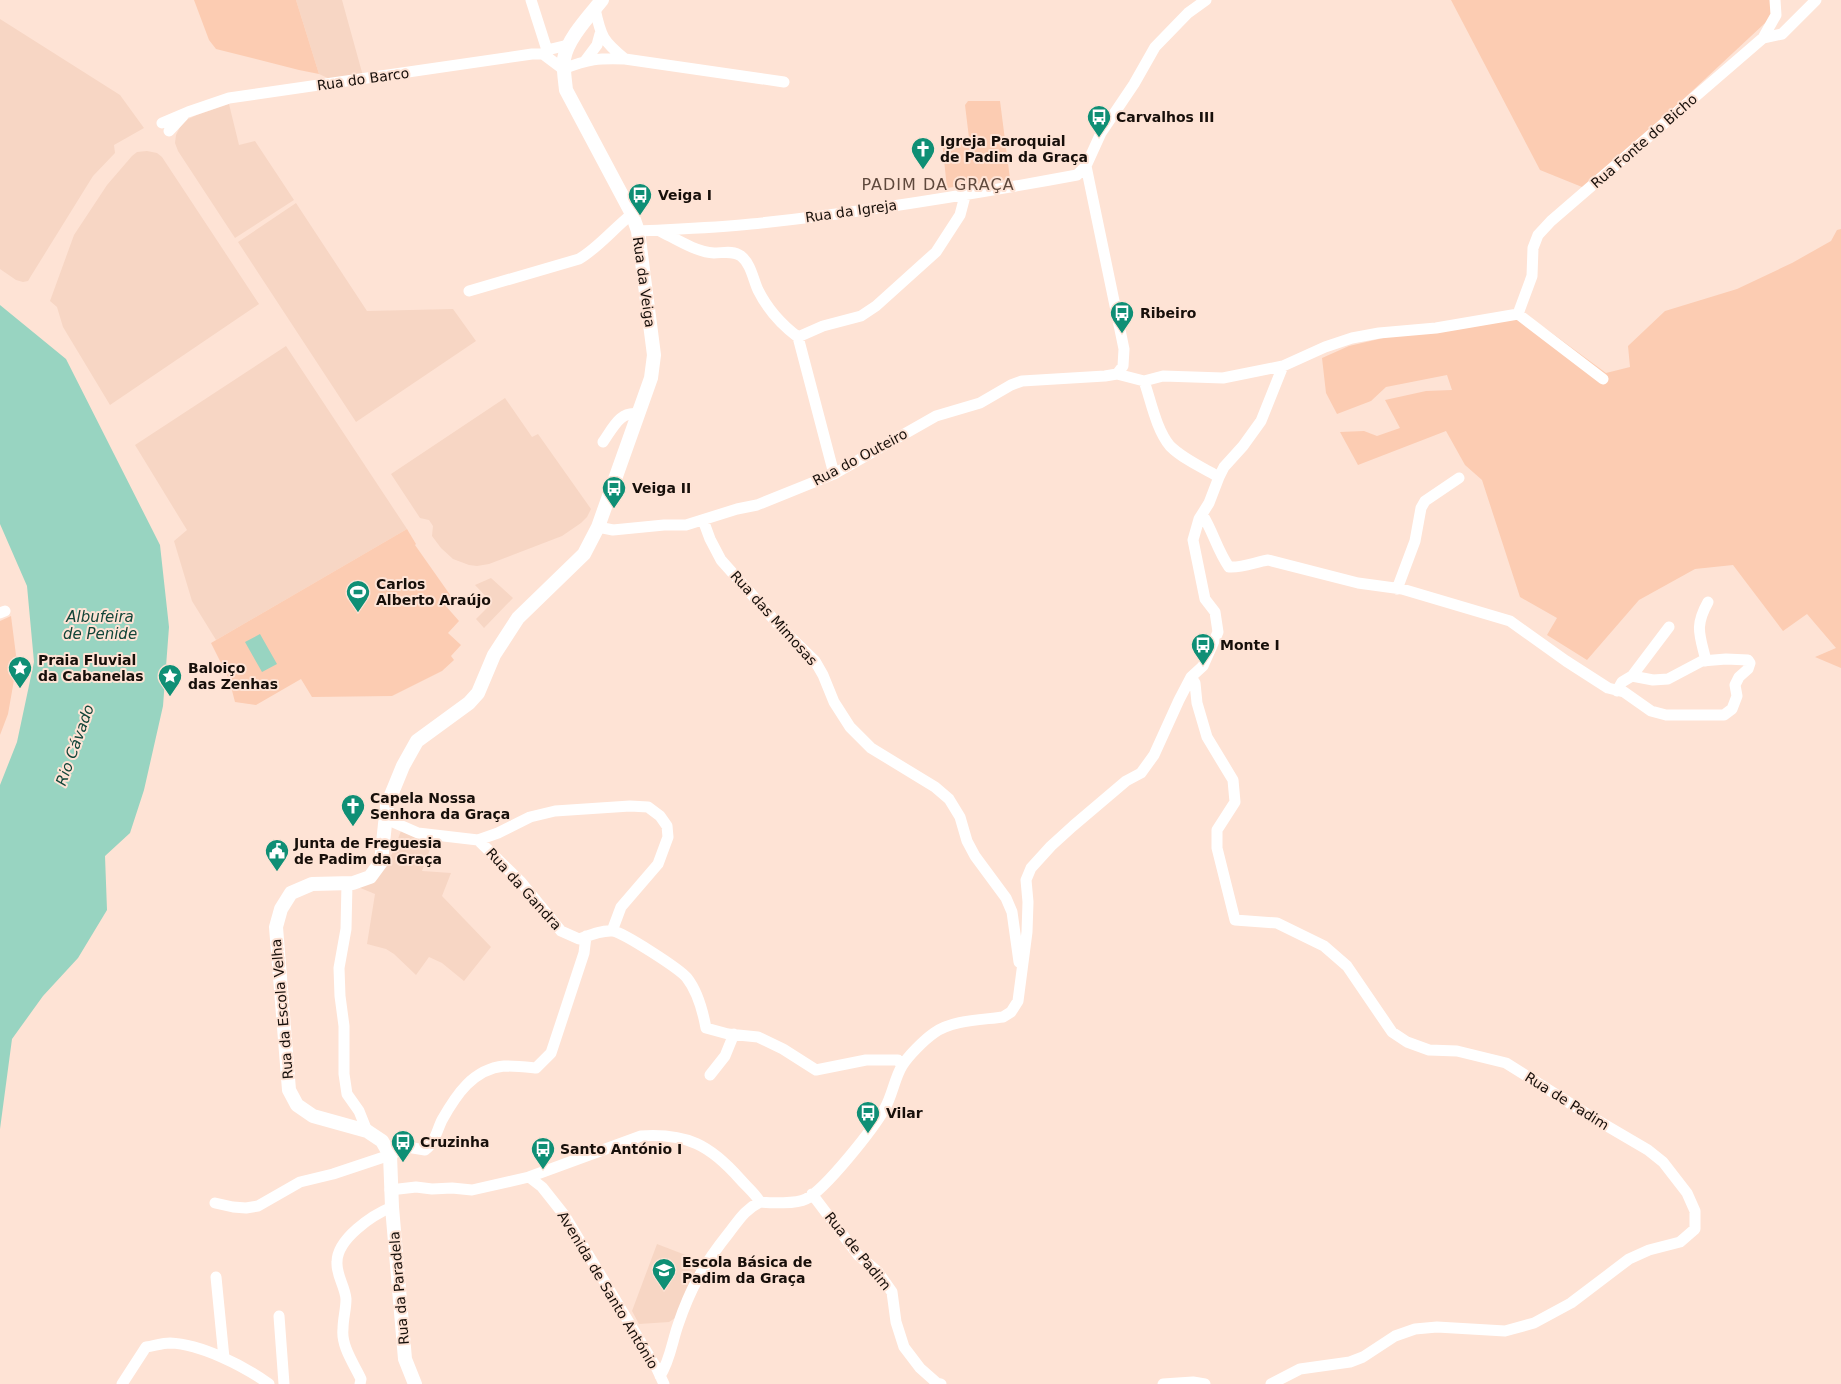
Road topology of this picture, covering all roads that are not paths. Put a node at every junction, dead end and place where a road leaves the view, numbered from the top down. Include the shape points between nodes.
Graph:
1 (531, 0) edge
2 (1206, 0) edge
3 (1775, 0) edge
4 (1816, 0) edge
5 (599, 5) edge
6 (600, 34) junction
7 (1763, 38) junction
8 (568, 45) junction
9 (545, 52) junction
10 (625, 59) junction
11 (585, 61) junction
12 (564, 70) junction
13 (784, 82) dead end
14 (166, 127) dead end
15 (1086, 166) junction
16 (965, 196) junction
17 (632, 214) junction
18 (659, 230) junction
19 (638, 231) junction
20 (469, 291) dead end
21 (1518, 314) junction
22 (798, 337) junction
23 (1283, 366) junction
24 (1117, 374) junction
25 (1603, 379) dead end
26 (1144, 381) junction
27 (639, 414) junction
28 (603, 442) dead end
29 (834, 474) junction
30 (1219, 477) junction
31 (1459, 478) dead end
32 (1202, 514) junction
33 (703, 520) junction
34 (598, 527) junction
35 (1397, 589) junction
36 (1708, 602) dead end
37 (1669, 627) dead end
38 (1706, 661) junction
39 (1632, 676) junction
40 (1191, 677) junction
41 (1617, 691) junction
42 (386, 819) junction
43 (478, 840) junction
44 (347, 883) junction
45 (612, 931) junction
46 (586, 936) junction
47 (1021, 976) junction
48 (734, 1034) junction
49 (902, 1066) junction
50 (710, 1075) dead end
51 (367, 1132) junction
52 (390, 1155) junction
53 (529, 1177) junction
54 (390, 1190) junction
55 (812, 1194) junction
56 (760, 1202) junction
57 (215, 1203) dead end
58 (392, 1207) junction
59 (216, 1277) dead end
60 (279, 1316) dead end
61 (224, 1358) junction
62 (662, 1380) edge
63 (361, 1382) edge
64 (122, 1384) edge
65 (269, 1384) edge
66 (284, 1384) edge
67 (415, 1384) edge
68 (941, 1384) edge
69 (1164, 1384) edge
70 (1205, 1384) edge
71 (1271, 1384) edge

1 - 9 street
2 - 15 street via 1188,13 1155,47 1101,133
3 - 7 street via 1776,15
4 - 7 street, Rua Fonte do Bicho via 1782,34
5 - 6 street
5 - 8 main road
6 - 10 street
6 - 11 street via 597,45
7 - 21 street, Rua Fonte do Bicho via 1538,235 1533,248 1532,276
8 - 9 street, Rua do Barco
8 - 12 main road, Rua da Veiga
9 - 12 street
9 - 14 street, Rua do Barco via 229,98 186,113
10 - 11 street
10 - 13 street
11 - 12 street
12 - 17 main road, Rua da Veiga via 566,90
15 - 16 street, Rua da Igreja via 1077,175
15 - 24 street via 1124,349 1123,366
16 - 18 street, Rua da Igreja via 750,224
16 - 22 street via 960,215 936,252 876,306 862,316 823,326
17 - 19 main road, Rua da Veiga
17 - 20 street via 578,260
18 - 19 street, Rua da Igreja
18 - 22 street via 707,252 732,253 742,257 772,312
19 - 27 main road, Rua da Veiga via 654,355 651,378
21 - 23 street via 1352,338
21 - 25 street
22 - 29 street
23 - 26 street via 1223,378 1162,376
23 - 30 street via 1261,421
24 - 26 street
24 - 29 street, Rua do Outeiro via 1022,381 980,403 936,416
26 - 30 street via 1159,425 1171,446
27 - 28 street via 624,414
27 - 34 main road, Rua da Veiga
29 - 33 street, Rua do Outeiro via 757,505
30 - 32 street
31 - 35 street via 1425,501 1421,508 1415,541
32 - 35 street via 1229,566 1241,568 1268,560 1358,583
32 - 40 street via 1193,540 1205,599 1215,612 1218,632 1203,666
33 - 34 street, Rua do Outeiro via 686,525 613,530
33 - 47 street, Rua das Mimosas via 722,560 785,632 815,660 834,702 850,727 872,748 949,799 960,817 975,856 1006,898 1012,912
34 - 42 main road, Rua da Veiga via 584,554 518,618 494,655 478,693 417,741 394,785
35 - 41 street via 1510,621 1566,661
36 - 38 street via 1698,627
37 - 39 street
38 - 39 street via 1668,679
38 - 41 street via 1733,659 1750,663 1735,685 1737,696 1732,709 1724,715 1666,715 1651,711 1624,692
39 - 41 street via 1622,682
40 - 47 street via 1154,756 1141,773 1074,826 1031,868 1026,880 1027,932
40 - 71 street, Rua de Padim via 1207,738 1233,780 1235,802 1217,830 1217,848 1235,920 1277,923 1324,946 1347,966 1392,1032 1407,1042 1429,1050 1457,1051 1506,1063 1648,1150 1663,1162 1687,1194 1695,1212 1695,1229 1680,1242 1628,1259 1571,1303 1534,1323 1505,1331 1437,1327 1415,1330 1395,1336 1350,1362 1300,1369
42 - 43 street, Rua da Gandra via 418,833
42 - 44 main road, Rua da Escola Velha via 381,862 370,877
43 - 45 street via 498,834 530,817 555,811 648,807 667,826 668,837 658,864 621,908
43 - 46 street, Rua da Gandra via 521,882 561,931 580,939
44 - 51 street via 346,929 339,968 344,1074 347,1094 359,1111
44 - 51 main road, Rua da Escola Velha via 312,884 291,892 281,909 276,937 289,1090 297,1105 313,1116
45 - 46 street, Rua da Gandra
45 - 48 street via 645,948 687,977 706,1028
46 - 52 street via 584,953 551,1053 536,1068 503,1066 469,1081 442,1120 431,1146 425,1150 407,1147
47 - 49 street via 1018,1001 1011,1012 1003,1018 950,1026 934,1033
48 - 49 street via 758,1037 816,1070 866,1060 898,1060
48 - 50 street via 725,1056
49 - 55 street via 884,1110 868,1134 823,1186
51 - 52 main road, Rua da Escola Velha via 382,1141
52 - 54 main road, Rua da Paradela
52 - 57 street via 300,1182 258,1206 240,1208
53 - 54 street via 472,1190 416,1187
53 - 56 street via 622,1142 660,1135 690,1140 708,1149 724,1161
53 - 62 street, Avenida de Santo António via 542,1187 565,1216
54 - 58 main road, Rua da Paradela
55 - 56 street via 805,1200
55 - 68 street, Rua de Padim via 858,1255 888,1285 904,1347 920,1368
56 - 62 street via 748,1208 693,1284
58 - 63 street via 357,1229 340,1247 336,1261 347,1311 342,1330 344,1344
58 - 67 main road, Rua da Paradela via 405,1359
59 - 61 street
60 - 66 street
61 - 64 street via 210,1351 170,1343 146,1347
61 - 65 street
69 - 70 street

